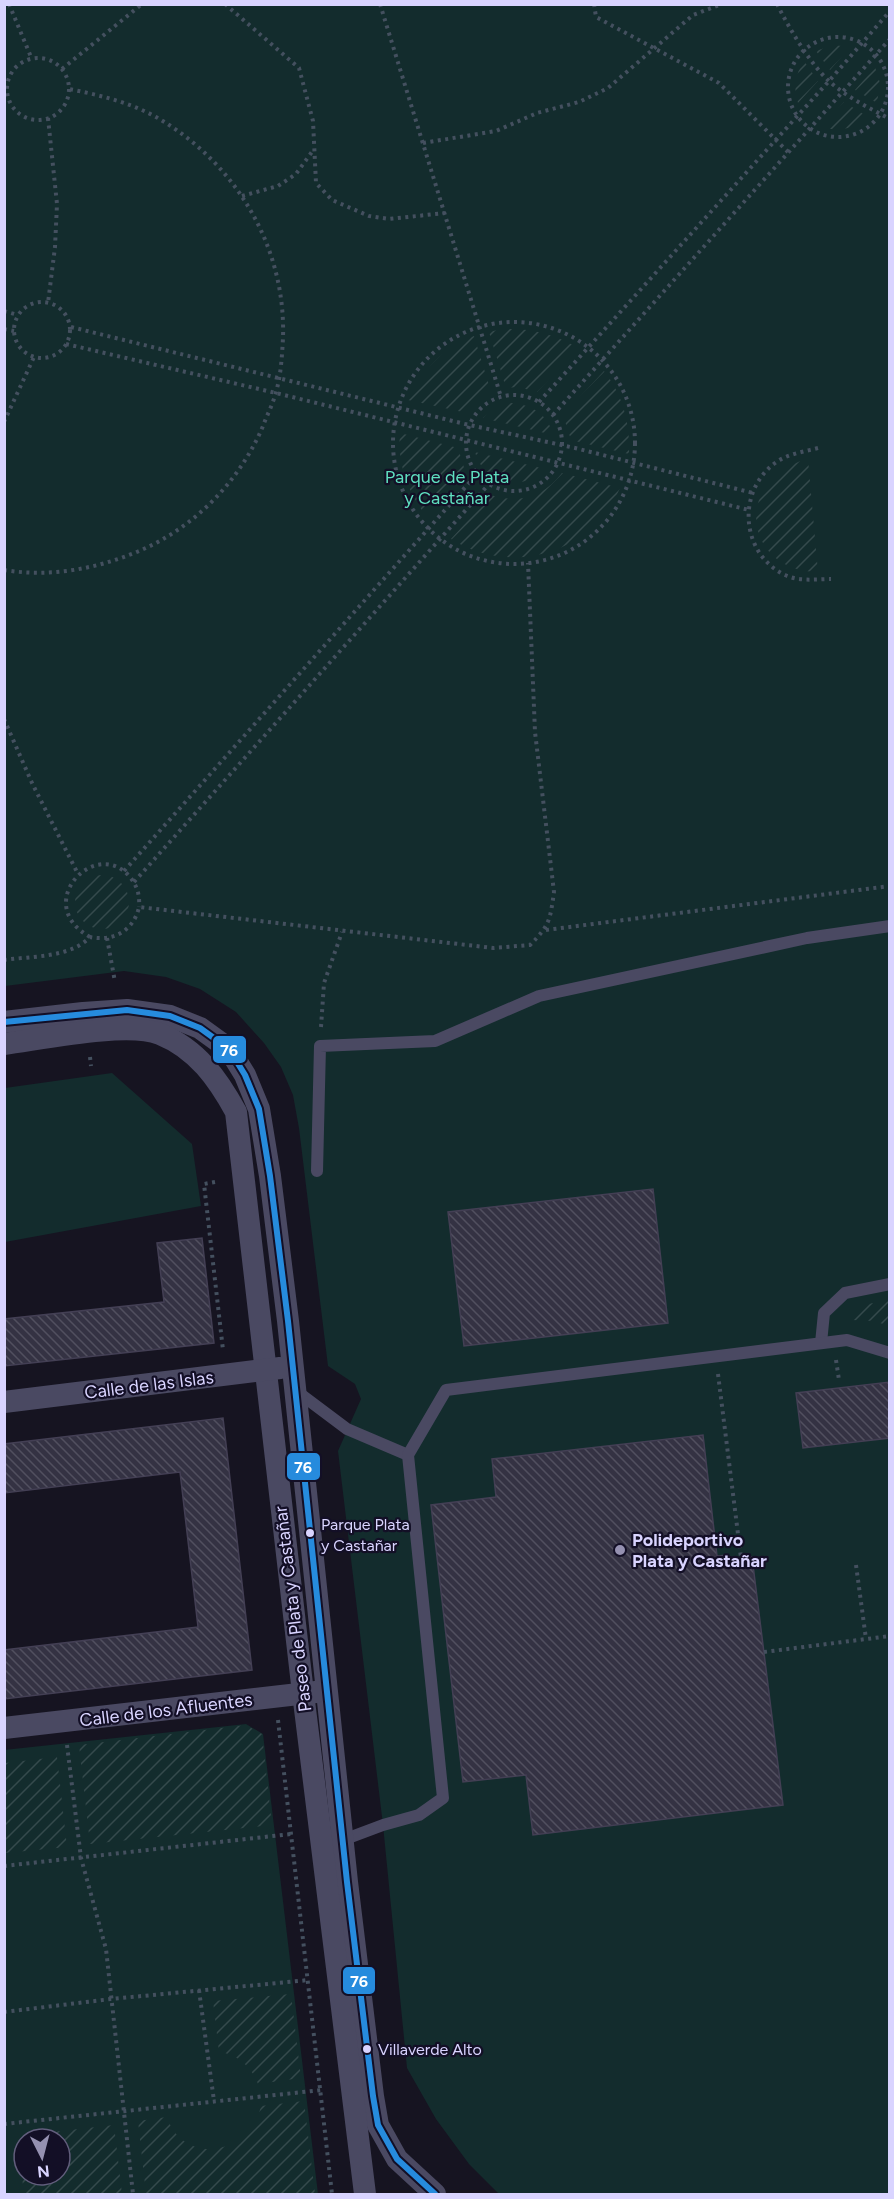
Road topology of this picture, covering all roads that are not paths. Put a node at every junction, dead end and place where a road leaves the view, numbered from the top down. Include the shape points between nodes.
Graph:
1 (890, 926) edge
2 (4, 1022) edge
3 (4, 1044) edge
4 (317, 1171) dead end
5 (890, 1284) edge
6 (821, 1343) junction
7 (890, 1353) edge
8 (293, 1366) junction
9 (266, 1370) junction
10 (294, 1390) junction
11 (4, 1402) edge
12 (408, 1455) junction
13 (327, 1690) junction
14 (303, 1694) junction
15 (4, 1728) edge
16 (343, 1840) junction
17 (365, 2194) edge
18 (435, 2194) edge

1 - 4 lane via 807,938 539,996 435,1041 320,1046
2 - 8 street, Paseo de Plata y Castañar via 127,1010 170,1016 200,1028 229,1049 259,1109
3 - 9 street, Paseo de Plata y Castañar via 125,1029 158,1033 183,1046 221,1085 236,1112
5 - 6 lane via 845,1293 824,1313
6 - 7 lane via 847,1340
6 - 12 lane via 446,1390
8 - 9 street, Calle de las Islas
8 - 10 street, Paseo de Plata y Castañar
9 - 11 street, Calle de las Islas
9 - 14 street, Paseo de Plata y Castañar
10 - 12 lane via 347,1429
10 - 13 street, Paseo de Plata y Castañar
12 - 16 lane via 443,1798 419,1815
13 - 14 street, Calle de los Afluentes
13 - 16 street, Paseo de Plata y Castañar
14 - 15 street, Calle de los Afluentes
14 - 17 street, Paseo de Plata y Castañar
16 - 18 street, Paseo de Plata y Castañar via 378,2125 397,2159

